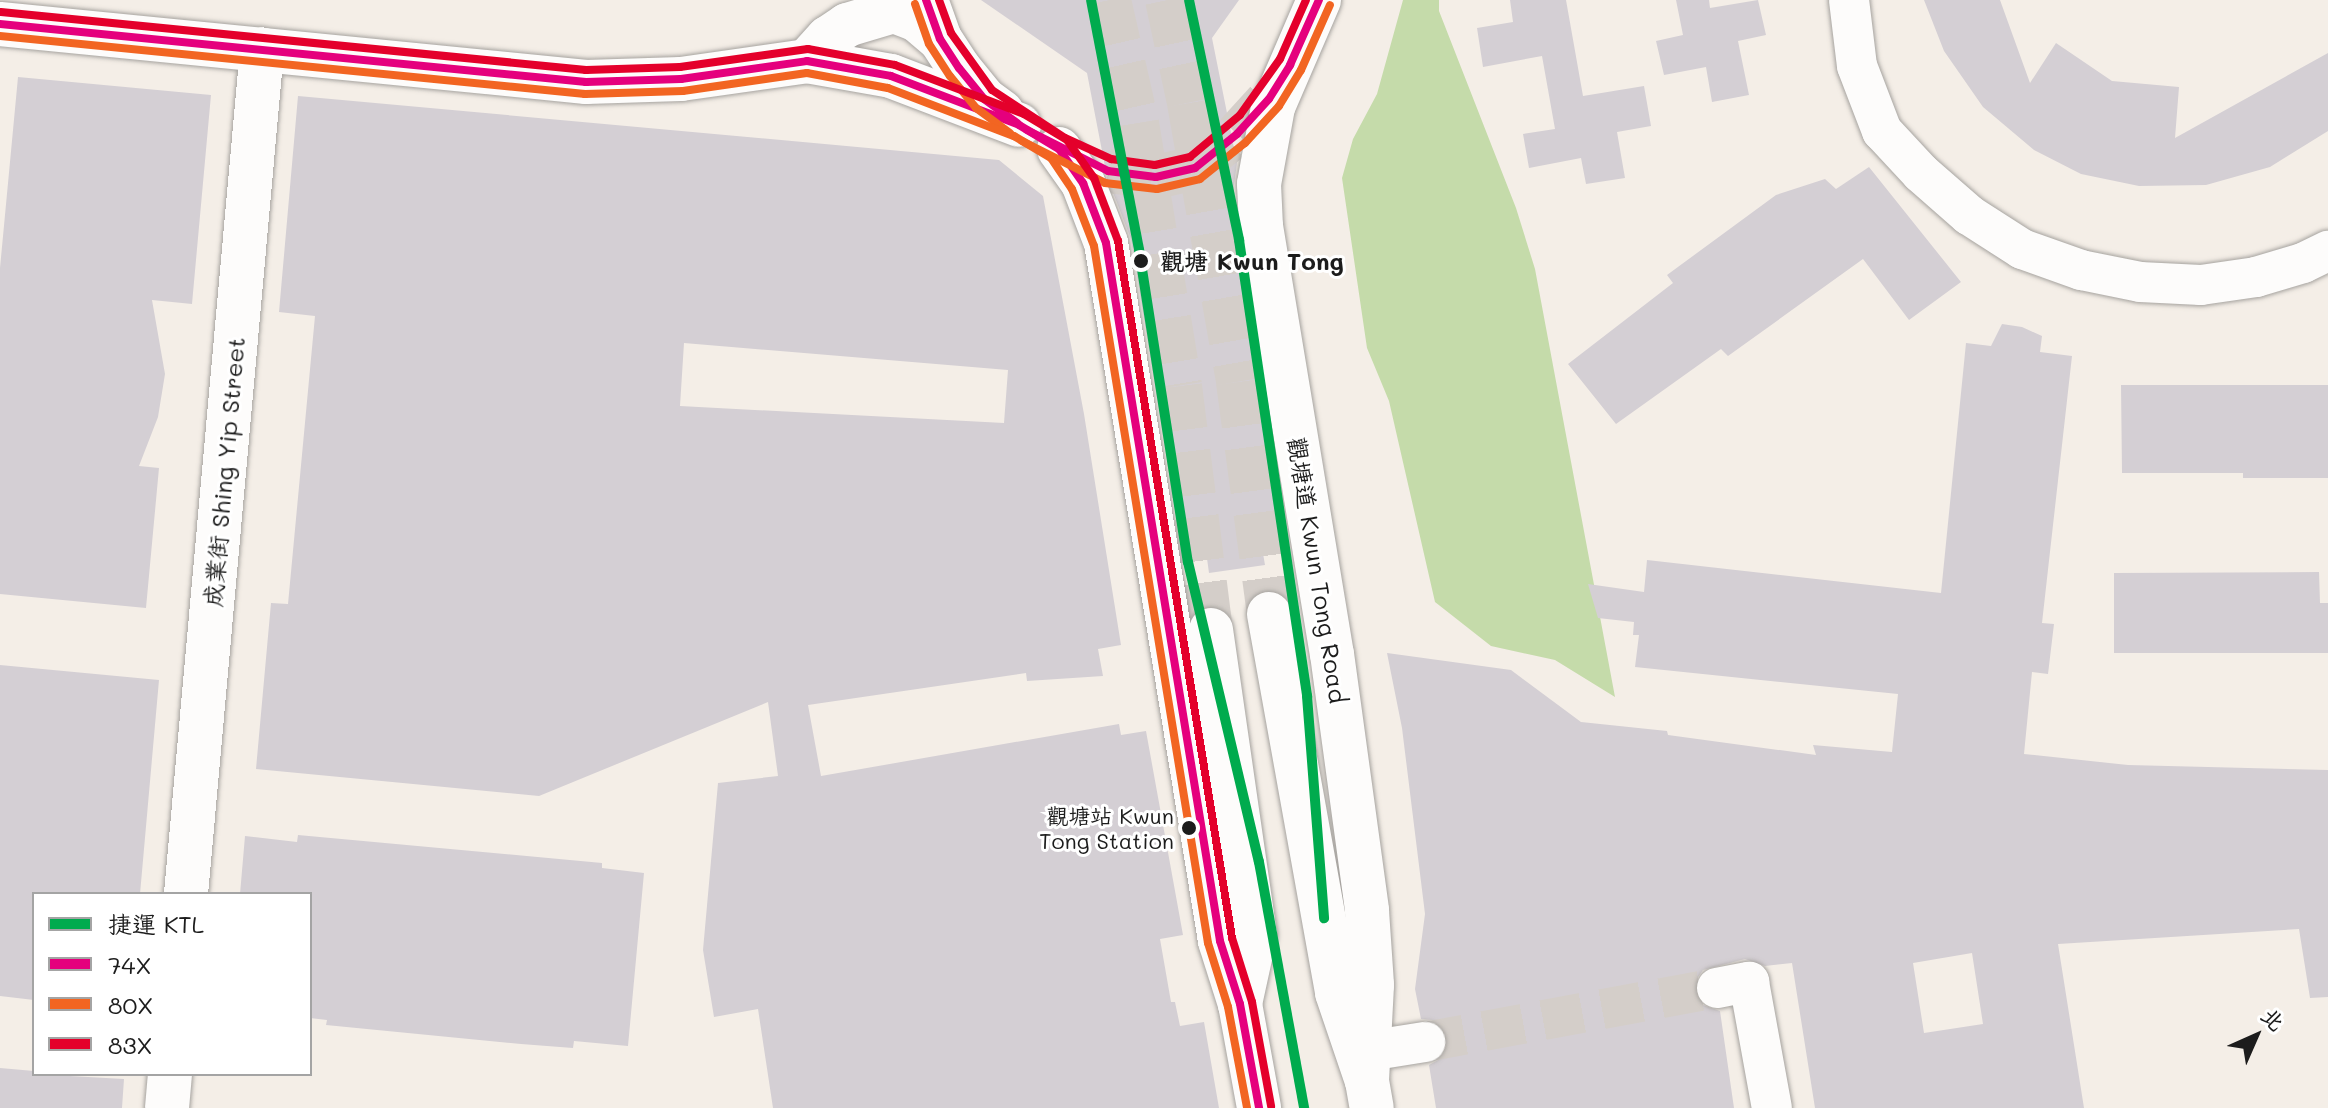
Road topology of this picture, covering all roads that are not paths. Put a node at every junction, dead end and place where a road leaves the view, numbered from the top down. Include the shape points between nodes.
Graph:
1 (1319, 0) edge
2 (1849, 0) edge
3 (933, 20) edge
4 (0, 24) edge
5 (262, 49) junction
6 (807, 61) junction
7 (1019, 125) junction
8 (1059, 149) junction
9 (1108, 171) tunnel mouth
10 (2328, 251) edge
11 (1269, 614) tunnel mouth
12 (1211, 630) tunnel mouth
13 (186, 892) edge
14 (1733, 985) dead end
15 (1240, 1004) junction
16 (1425, 1042) tunnel mouth
17 (170, 1076) edge
18 (1369, 1080) edge
19 (167, 1108) edge
20 (1259, 1108) edge
21 (1772, 1108) edge

1 - 18 main road, 觀塘道 Kwun Tong Road via 1279,82 1259,184 1261,226 1356,822 1372,985
2 - 10 street via 1857,66 1882,131 1969,215 2022,249 2081,270 2140,282 2201,285 2256,277
3 - 6 main road via 894,11 847,25
3 - 7 main road via 984,99
4 - 5 main road
5 - 6 main road via 586,82 681,79
5 - 13 main road, 成業街 Shing Yip Street
6 - 7 main road via 891,76
7 - 8 main road
8 - 9 main road
8 - 15 main road via 1083,183 1106,243 1220,941
11 - 18 main road via 1337,993
12 - 15 main road via 1255,935
14 - 21 street
15 - 20 main road
16 - 18 street
17 - 19 main road

